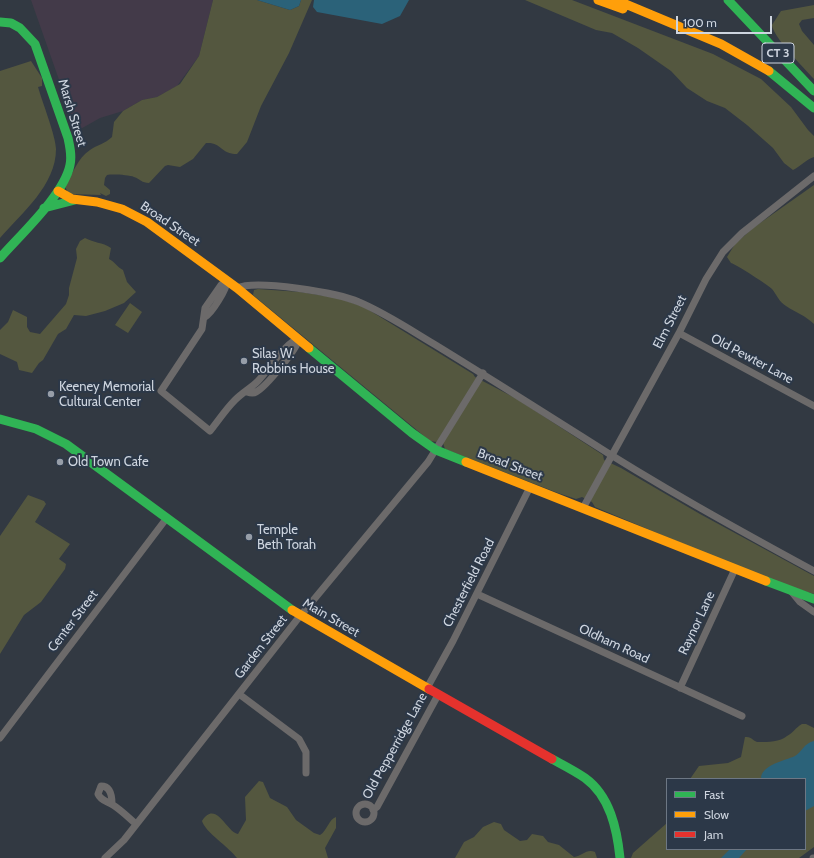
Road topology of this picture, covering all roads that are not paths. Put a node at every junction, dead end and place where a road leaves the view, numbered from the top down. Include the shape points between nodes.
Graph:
1 (598, 0) edge
2 (616, 0) edge
3 (728, 0) edge
4 (644, 11) junction
5 (0, 22) edge
6 (814, 91) edge
7 (814, 108) edge
8 (814, 176) edge
9 (58, 191) junction
10 (78, 200) junction
11 (44, 208) junction
12 (0, 258) edge
13 (227, 281) junction
14 (237, 288) junction
15 (679, 333) junction
16 (299, 339) junction
17 (482, 373) junction
18 (814, 406) edge
19 (0, 419) edge
20 (436, 450) junction
21 (611, 455) junction
22 (530, 487) junction
23 (583, 508) junction
24 (166, 519) junction
25 (736, 569) junction
26 (814, 571) edge
27 (791, 591) junction
28 (477, 594) junction
29 (814, 598) edge
30 (814, 612) edge
31 (300, 616) junction
32 (427, 688) junction
33 (680, 688) junction
34 (239, 694) junction
35 (438, 695) junction
36 (742, 716) dead end
37 (0, 738) edge
38 (306, 773) dead end
39 (112, 804) dead end
40 (373, 810) dead end
41 (136, 824) junction
42 (104, 858) edge
43 (620, 858) edge

1 - 4 main road via 621,9
2 - 4 main road, CT 3
3 - 6 main road, CT 3
4 - 7 main road, CT 3 via 744,55 779,78
5 - 9 main road, Marsh Street via 19,26 32,40 64,124 71,158 68,174
8 - 15 street, Elm Street via 742,233 723,252 706,279
9 - 10 main road, Broad Street
9 - 11 main road, Marsh Street
10 - 11 main road
10 - 13 main road, Broad Street via 105,204 134,214
11 - 12 main road, Marsh Street
13 - 14 main road, Broad Street
13 - 16 street via 221,285 205,308 205,317 199,334 161,391 210,431 236,400
14 - 16 main road, Broad Street
14 - 17 street via 261,285 347,297 384,314
15 - 18 street, Old Pewter Lane
15 - 21 street, Elm Street
16 - 20 main road, Broad Street
17 - 20 street, Garden Street
17 - 21 street
19 - 24 main road, Main Street via 36,429 62,441
20 - 22 main road, Broad Street
20 - 31 street, Garden Street
21 - 23 street, Elm Street
21 - 26 street via 695,507
22 - 23 main road, Broad Street
22 - 28 street, Chesterfield Road
23 - 25 main road, Broad Street
24 - 31 main road, Main Street
24 - 37 street, Center Street
25 - 27 main road, Broad Street
25 - 33 street, Raynor Lane
27 - 29 main road, Broad Street
27 - 30 street via 800,602
28 - 32 street, Chesterfield Road
28 - 33 street, Oldham Road
31 - 32 main road, Main Street
31 - 34 street, Garden Street
32 - 35 main road, Main Street
33 - 36 street, Oldham Road
34 - 38 street via 299,739 306,752
34 - 41 street, Garden Street
35 - 40 street, Old Pepperridge Lane via 377,807
35 - 43 main road, Main Street via 575,772 601,792 611,812
39 - 41 street
41 - 42 street, Garden Street via 116,849

